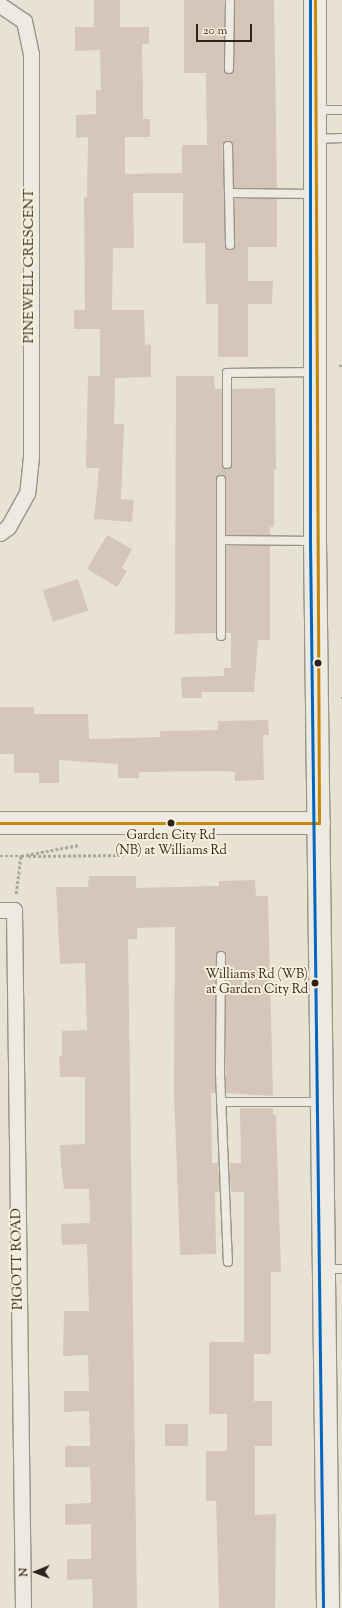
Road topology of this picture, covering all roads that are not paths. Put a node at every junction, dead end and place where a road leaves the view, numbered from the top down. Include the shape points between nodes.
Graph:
1 (230, 0) edge
2 (315, 0) edge
3 (0, 5) edge
4 (229, 69) dead end
5 (314, 110) junction
6 (342, 110) edge
7 (342, 138) edge
8 (314, 139) junction
9 (228, 146) dead end
10 (229, 193) junction
11 (315, 194) junction
12 (230, 245) dead end
13 (316, 372) junction
14 (227, 464) dead end
15 (221, 480) dead end
16 (0, 533) edge
17 (221, 540) junction
18 (315, 542) junction
19 (221, 636) dead end
20 (0, 823) edge
21 (319, 823) junction
22 (7, 910) edge
23 (221, 956) dead end
24 (221, 1102) junction
25 (322, 1102) junction
26 (228, 1262) dead end
27 (333, 1269) edge
28 (23, 1608) edge
29 (328, 1608) edge

1 - 4 lane
2 - 5 street
3 - 16 street, PINEWELL CRESCENT via 24,21 31,54 31,458 27,493 8,527
5 - 6 lane
5 - 8 street
7 - 8 lane
8 - 11 street
9 - 10 lane
10 - 11 lane
10 - 12 lane
11 - 13 street
13 - 14 lane via 228,373
13 - 18 street
15 - 17 lane
17 - 18 lane
17 - 19 lane
18 - 21 street
20 - 21 street
21 - 25 street
22 - 28 street, PIGOTT ROAD
23 - 24 lane
24 - 25 lane
24 - 26 lane
25 - 27 street
27 - 29 street

